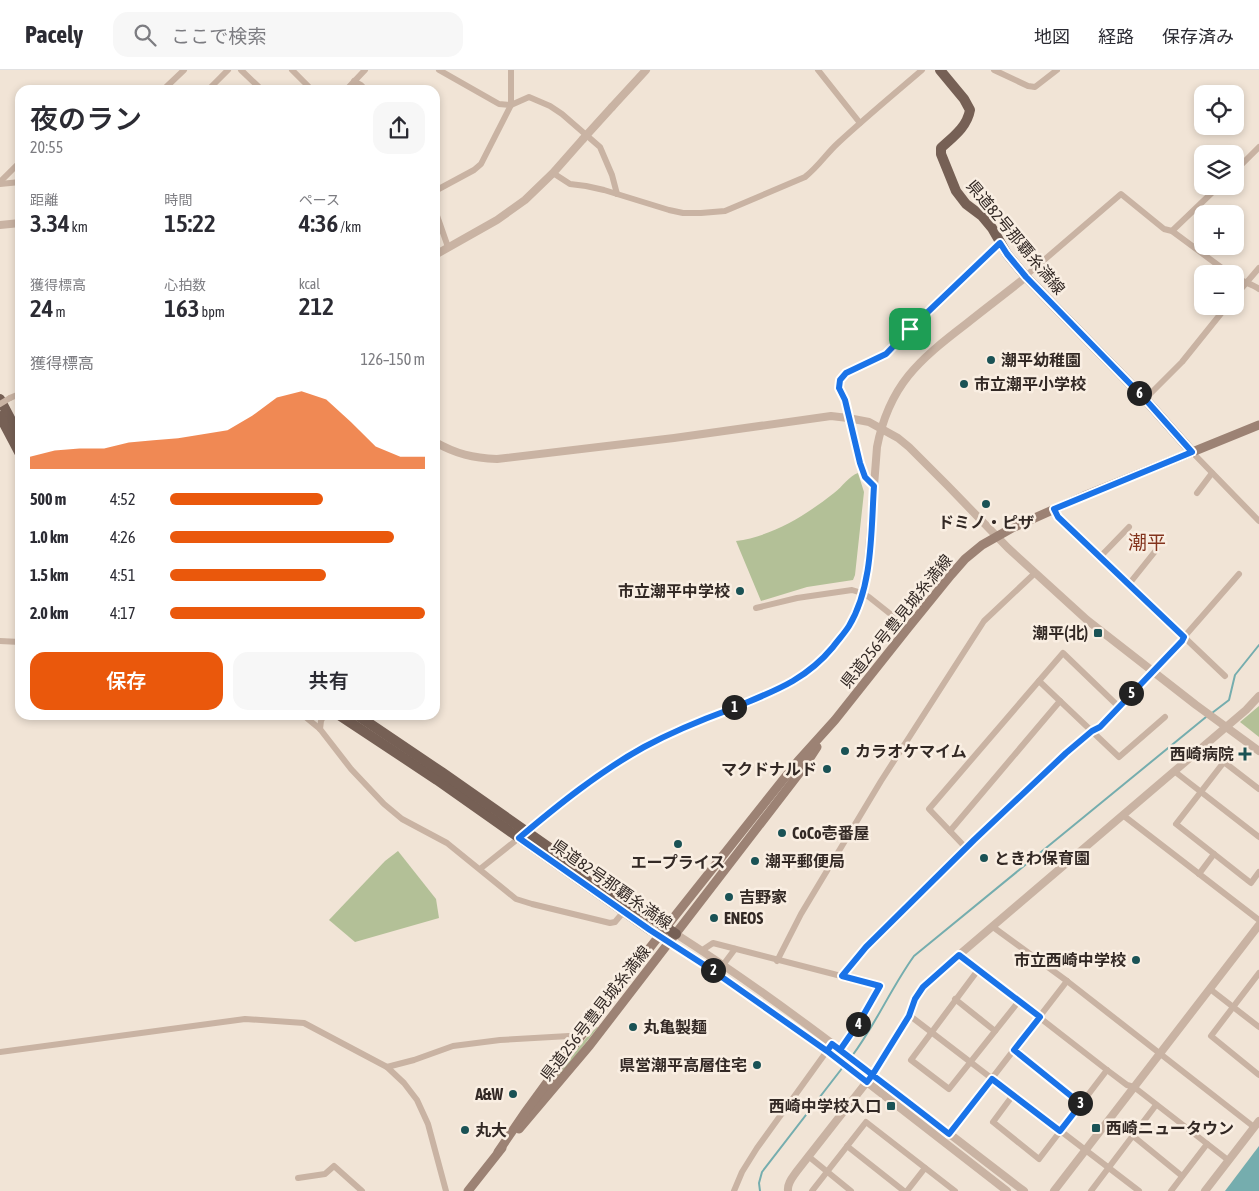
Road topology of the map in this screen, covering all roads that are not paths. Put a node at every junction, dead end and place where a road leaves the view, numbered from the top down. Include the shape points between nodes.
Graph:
1 (184, 70) edge
2 (241, 70) edge
3 (292, 70) edge
4 (365, 70) edge
5 (439, 70) edge
6 (511, 70) edge
7 (646, 70) edge
8 (818, 70) edge
9 (922, 70) edge
10 (940, 70) edge
11 (994, 70) edge
12 (1057, 70) edge
13 (226, 71) edge
14 (354, 81) junction
15 (169, 85) edge
16 (214, 85) edge
17 (257, 85) edge
18 (307, 85) edge
19 (350, 85) edge
20 (361, 85) edge
21 (511, 105) junction
22 (860, 123) junction
23 (1259, 147) edge
24 (1244, 162) edge
25 (15, 167) edge
26 (553, 174) junction
27 (15, 182) edge
28 (0, 183) edge
29 (440, 188) edge
30 (617, 194) junction
31 (1211, 195) edge
32 (15, 224) edge
33 (0, 225) edge
34 (440, 225) edge
35 (1172, 232) junction
36 (1000, 243) junction
37 (448, 248) junction
38 (440, 252) edge
39 (1218, 265) edge
40 (1259, 268) edge
41 (1026, 277) junction
42 (1244, 281) edge
43 (1247, 282) junction
44 (1244, 286) edge
45 (1259, 289) edge
46 (1220, 315) edge
47 (5, 399) edge
48 (1145, 399) junction
49 (0, 404) edge
50 (0, 416) edge
51 (848, 418) junction
52 (15, 424) edge
53 (1259, 424) edge
54 (880, 428) junction
55 (15, 444) edge
56 (440, 444) edge
57 (1192, 452) junction
58 (1212, 474) junction
59 (874, 486) junction
60 (1197, 493) dead end
61 (1054, 509) junction
62 (1259, 521) edge
63 (1129, 527) dead end
64 (997, 536) junction
65 (1157, 549) dead end
66 (1100, 557) junction
67 (1035, 573) junction
68 (1240, 574) dead end
69 (1129, 584) junction
70 (862, 593) junction
71 (756, 608) dead end
72 (908, 628) junction
73 (1184, 637) junction
74 (0, 640) edge
75 (15, 642) edge
76 (1152, 671) junction
77 (1225, 676) dead end
78 (1039, 681) junction
79 (1259, 696) edge
80 (1060, 701) junction
81 (1119, 707) junction
82 (1165, 717) dead end
83 (309, 720) edge
84 (321, 720) edge
85 (348, 720) edge
86 (364, 720) edge
87 (835, 720) junction
88 (1226, 726) junction
89 (320, 729) junction
90 (1092, 731) junction
91 (1259, 752) edge
92 (1174, 771) junction
93 (1259, 789) edge
94 (1201, 792) junction
95 (1124, 816) junction
96 (950, 832) junction
97 (523, 835) junction
98 (1259, 837) edge
99 (966, 848) junction
100 (1214, 854) junction
101 (480, 869) junction
102 (1259, 872) edge
103 (1199, 874) junction
104 (627, 908) junction
105 (1259, 920) edge
106 (1259, 925) edge
107 (993, 927) junction
108 (662, 932) junction
109 (673, 938) junction
110 (735, 949) junction
111 (701, 951) junction
112 (959, 955) junction
113 (777, 961) junction
114 (723, 965) junction
115 (978, 970) junction
116 (842, 976) junction
117 (1258, 976) edge
118 (1067, 981) junction
119 (1210, 989) junction
120 (956, 999) junction
121 (1019, 1001) junction
122 (1233, 1007) junction
123 (909, 1016) junction
124 (1040, 1017) junction
125 (1259, 1027) edge
126 (995, 1031) junction
127 (931, 1032) junction
128 (578, 1040) junction
129 (832, 1044) junction
130 (1014, 1050) junction
131 (827, 1051) junction
132 (842, 1051) junction
133 (0, 1052) edge
134 (1160, 1054) junction
135 (971, 1062) junction
136 (387, 1067) junction
137 (1108, 1070) junction
138 (873, 1074) junction
139 (1259, 1075) edge
140 (992, 1079) junction
141 (867, 1082) junction
142 (1134, 1087) junction
143 (1012, 1094) junction
144 (1081, 1104) junction
145 (1156, 1105) junction
146 (1259, 1120) edge
147 (1254, 1127) junction
148 (1060, 1131) junction
149 (949, 1134) junction
150 (1134, 1136) junction
151 (1208, 1144) junction
152 (847, 1146) junction
153 (1085, 1150) junction
154 (498, 1152) junction
155 (808, 1156) junction
156 (1228, 1160) junction
157 (925, 1168) junction
158 (1108, 1168) junction
159 (827, 1172) junction
160 (1182, 1176) junction
161 (298, 1178) dead end
162 (362, 1191) edge
163 (446, 1191) edge
164 (468, 1191) edge
165 (734, 1191) edge
166 (788, 1191) edge
167 (812, 1191) edge
168 (850, 1191) edge
169 (905, 1191) edge
170 (954, 1191) edge
171 (1007, 1191) edge
172 (1024, 1191) edge
173 (1054, 1191) edge
174 (1091, 1191) edge
175 (1139, 1191) edge
176 (1171, 1191) edge
177 (1205, 1191) edge

1 - 15 street
2 - 17 street
3 - 18 street
4 - 14 street
5 - 21 street via 499,104
6 - 21 street
7 - 26 street, bridge
8 - 22 street
9 - 22 street
10 - 36 main road, 県道82号那覇糸満線 via 970,110 962,128 941,148 941,154 956,191 982,216
11 - 12 street via 1035,87
13 - 16 street
14 - 19 street
14 - 20 street
21 - 29 street via 480,164
21 - 30 street via 529,97 562,114 600,147
22 - 30 street via 805,177 725,210 683,213
23 - 24 street
25 - 28 street
26 - 30 street via 570,184
26 - 37 street via 497,220
27 - 28 street
31 - 35 street
32 - 33 street
34 - 37 street
35 - 39 street
35 - 41 street via 1121,194
36 - 41 main road, 県道82号那覇糸満線
36 - 51 street via 886,354 846,373 839,388
37 - 38 street
40 - 43 street
41 - 48 main road, 県道82号那覇糸満線
41 - 54 street via 917,365 901,384
42 - 43 street
43 - 44 street
43 - 45 street
46 - 48 street via 1182,362
47 - 49 street, bridge
47 - 52 main road
48 - 57 main road, 県道82号那覇糸満線
50 - 55 main road
51 - 54 street
51 - 56 street via 831,416 496,459 478,458
51 - 59 street via 865,477
53 - 57 main road, 県道256号豊見城糸満線
54 - 59 street
54 - 64 street via 909,447
57 - 58 street
57 - 61 main road, 県道256号豊見城糸満線
58 - 60 street
58 - 62 street
59 - 70 street via 868,564
61 - 64 main road, 県道256号豊見城糸満線
61 - 66 street via 1058,517
63 - 66 street
64 - 67 street
64 - 72 main road, 県道256号豊見城糸満線 via 958,566
65 - 69 street
66 - 69 street
67 - 76 street via 1087,620
67 - 113 street via 984,621 881,781 801,914
68 - 73 street
69 - 73 street
70 - 71 street via 852,590 834,592
70 - 72 street
70 - 97 street via 843,635 821,660 798,678 644,748 551,810
72 - 87 main road, 県道256号豊見城糸満線
73 - 76 street
73 - 77 street
74 - 75 street
76 - 81 street
76 - 88 street
78 - 80 street
78 - 81 street via 1063,653
78 - 96 street via 929,809
79 - 88 street
80 - 90 street
80 - 96 street
81 - 90 street
82 - 90 street via 1119,757
83 - 89 street
84 - 89 street
85 - 97 main road, 県道82号那覇糸満線
86 - 97 main road, 県道82号那覇糸満線 via 443,773
87 - 108 main road, 県道256号豊見城糸満線 via 798,761
87 - 109 main road, 県道256号豊見城糸満線 via 804,767
88 - 91 street
88 - 92 street
89 - 101 street via 384,804 402,819 447,843
90 - 99 street
92 - 94 street
92 - 95 street
93 - 94 street via 1224,762
94 - 98 street
94 - 100 street via 1176,824
95 - 103 street
95 - 107 street
96 - 99 street
97 - 101 street
97 - 104 main road, 県道82号那覇糸満線
99 - 116 street via 866,947
100 - 102 street via 1251,883
100 - 103 street
101 - 104 street via 516,899 532,904 610,923 615,922
103 - 105 street
104 - 108 main road, 県道82号那覇糸満線
106 - 119 street
107 - 112 street
107 - 118 street
108 - 109 main road, 県道82号那覇糸満線
108 - 128 main road, 県道256号豊見城糸満線
109 - 111 street
109 - 131 street
109 - 154 main road, 県道256号豊見城糸満線 via 590,1046
110 - 111 street via 713,944
110 - 113 street
110 - 114 street
111 - 114 street
112 - 115 street
112 - 123 street via 923,987
113 - 116 street
114 - 129 street
115 - 120 street
115 - 121 street
116 - 132 street via 880,986
117 - 122 street
118 - 124 street
118 - 134 street
119 - 122 street
119 - 134 street
120 - 126 street
120 - 127 street
121 - 124 street
121 - 126 street
122 - 125 street
122 - 139 street via 1211,1036
123 - 127 street
123 - 138 street
124 - 130 street
124 - 137 street
126 - 135 street
127 - 135 street
127 - 135 street via 911,1060 949,1089
128 - 136 street via 569,1036 453,1046
128 - 154 main road, 県道256号豊見城糸満線
129 - 131 street
129 - 132 street
130 - 140 street
130 - 144 street
131 - 141 street
131 - 165 street via 757,1148
132 - 138 street
133 - 136 street via 245,1019 304,1023
134 - 142 street
134 - 147 street
135 - 140 street
136 - 163 street via 404,1082 424,1112
137 - 142 street
137 - 144 street
138 - 141 street
138 - 149 street
140 - 143 street
140 - 149 street
141 - 155 street
141 - 171 street
142 - 145 street
142 - 153 street
143 - 148 street
143 - 148 street via 993,1122 1039,1159
144 - 148 street
145 - 150 street
145 - 151 street
146 - 147 street
147 - 156 street
148 - 153 street
149 - 172 street
150 - 158 street
150 - 160 street
151 - 156 street
151 - 160 street
152 - 157 street via 866,1122
152 - 159 street
152 - 169 street
153 - 158 street
153 - 173 street
154 - 164 main road, 県道256号豊見城糸満線
155 - 159 street
155 - 166 street via 790,1181
156 - 177 street
157 - 169 street
157 - 170 street
158 - 174 street
158 - 175 street
159 - 167 street
159 - 168 street
160 - 176 street
161 - 162 street via 325,1174 334,1166

